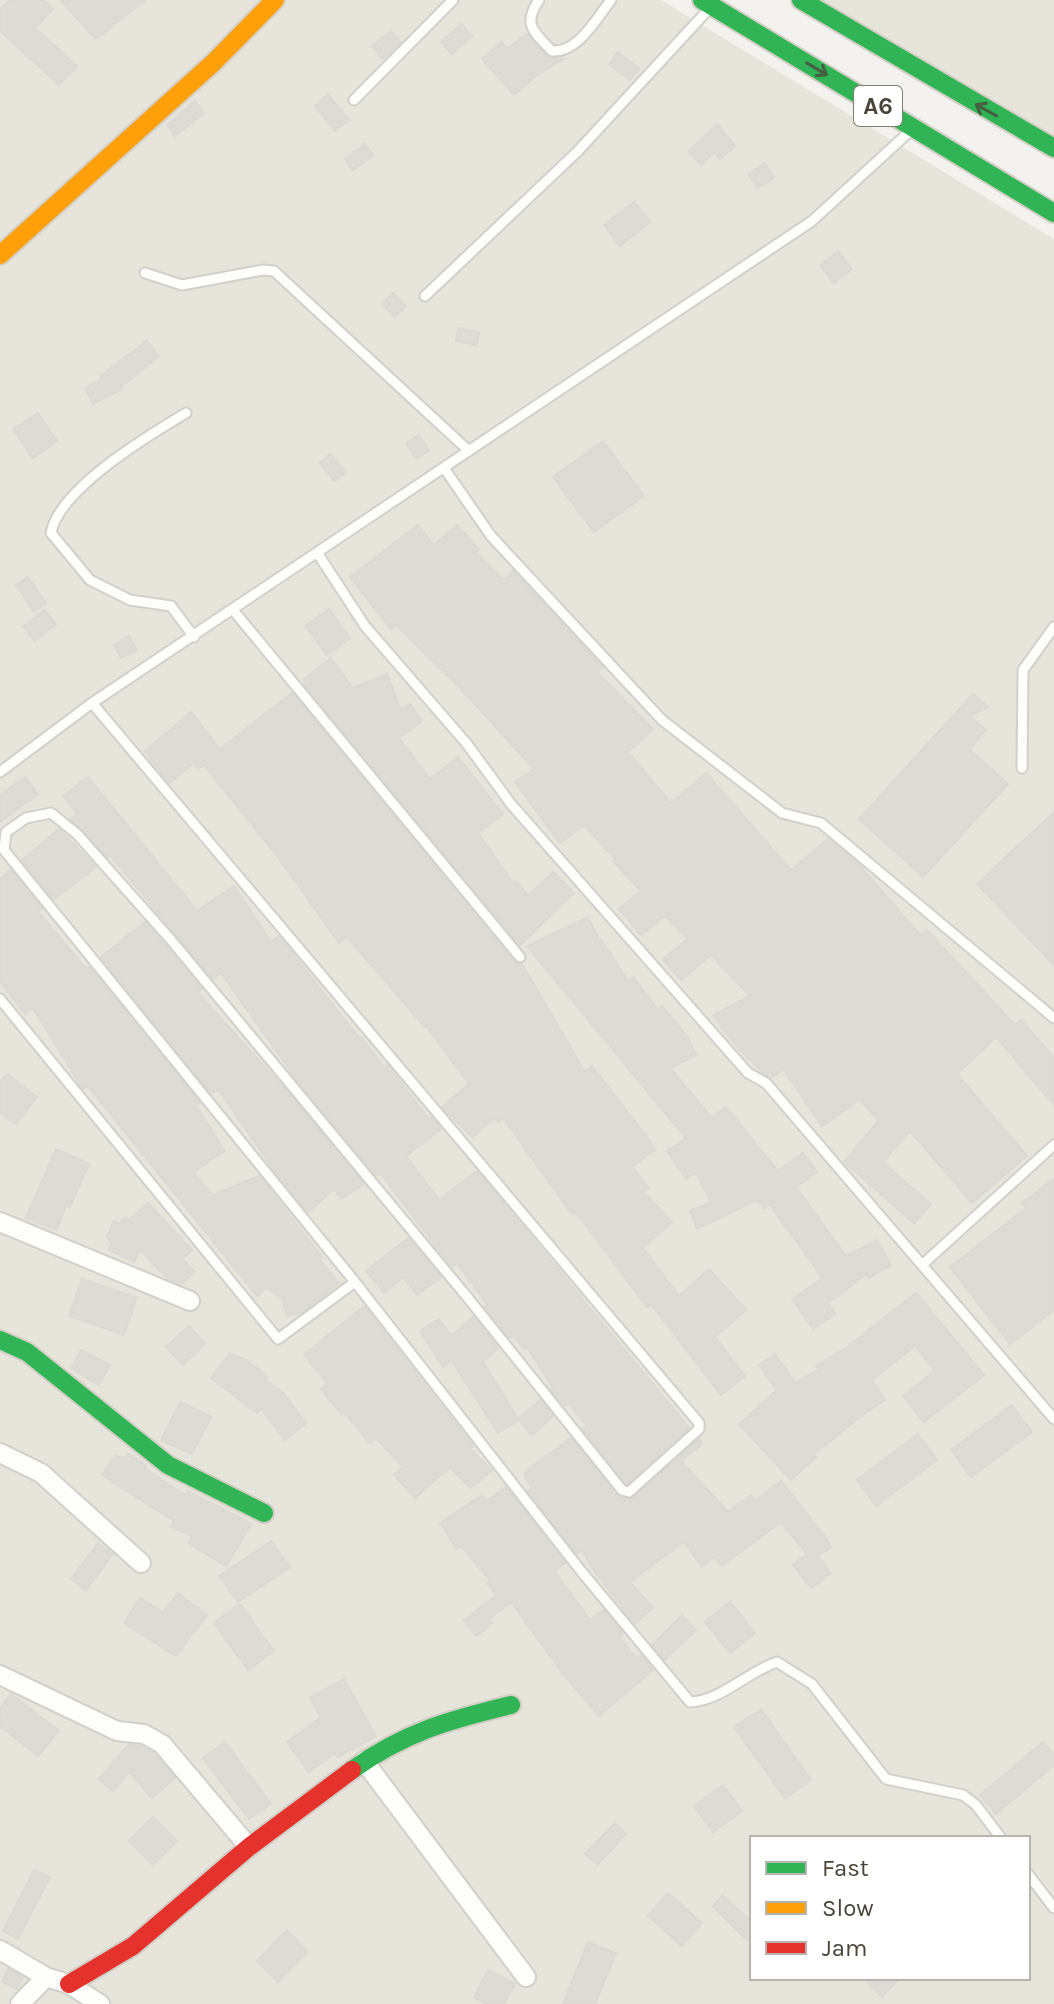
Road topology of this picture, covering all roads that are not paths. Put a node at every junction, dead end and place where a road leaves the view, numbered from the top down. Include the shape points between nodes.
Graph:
1 (275, 0) edge
2 (453, 0) edge
3 (539, 0) edge
4 (611, 0) edge
5 (707, 3) edge
6 (796, 3) edge
7 (354, 100) dead end
8 (913, 128) junction
9 (1054, 148) edge
10 (1054, 213) edge
11 (0, 255) edge
12 (145, 273) dead end
13 (425, 296) dead end
14 (186, 413) dead end
15 (469, 451) junction
16 (444, 468) junction
17 (318, 554) junction
18 (233, 610) junction
19 (1054, 627) edge
20 (194, 637) junction
21 (92, 703) junction
22 (1022, 768) dead end
23 (0, 772) edge
24 (520, 957) dead end
25 (0, 999) edge
26 (1054, 1018) edge
27 (1054, 1145) edge
28 (0, 1222) edge
29 (922, 1265) junction
30 (355, 1282) junction
31 (190, 1301) dead end
32 (0, 1340) edge
33 (1054, 1419) edge
34 (0, 1453) edge
35 (264, 1513) dead end
36 (141, 1563) dead end
37 (0, 1675) edge
38 (511, 1705) dead end
39 (364, 1761) junction
40 (999, 1836) edge
41 (249, 1847) junction
42 (1030, 1877) edge
43 (1054, 1908) edge
44 (0, 1950) edge
45 (46, 1977) junction
46 (526, 1977) dead end
47 (69, 1984) junction
48 (20, 2004) edge
49 (100, 2004) edge

1 - 11 main road via 213,63
2 - 7 lane
3 - 4 lane via 530,18 532,30 552,51 563,52 576,44
5 -> 8 main road, A6 via 772,35
5 - 13 lane via 577,152
9 -> 6 main road, A6
8 - 10 main road, A6
8 - 15 lane via 812,221
12 - 15 lane via 182,285 274,271
14 - 20 lane via 132,445 90,481 53,520 51,533 90,580 130,600 171,606
15 - 16 lane
16 - 17 lane
16 - 26 lane via 491,536 662,720 782,813 821,823
17 - 18 lane
17 - 29 lane via 365,626 467,744 511,804 748,1073 766,1083
18 - 20 lane
18 - 24 lane
19 - 22 lane via 1023,670
20 - 21 lane
21 - 23 lane
21 - 30 lane via 699,1429 629,1492 622,1490 171,940 77,834 51,813 26,818 6,832 4,850
25 - 30 lane via 278,1339
27 - 29 lane
28 - 31 street
29 - 33 lane
30 - 40 lane via 690,1702 704,1702 777,1662 812,1684 886,1779 963,1795
32 - 35 main road via 27,1352 168,1465
34 - 36 street via 41,1473
37 - 41 street via 117,1731 144,1734 162,1744
38 - 39 main road via 447,1720
39 - 41 main road
39 - 46 street
41 - 47 main road via 133,1946
42 - 43 lane
44 - 45 street
45 - 47 street
45 - 48 street
47 - 49 street

